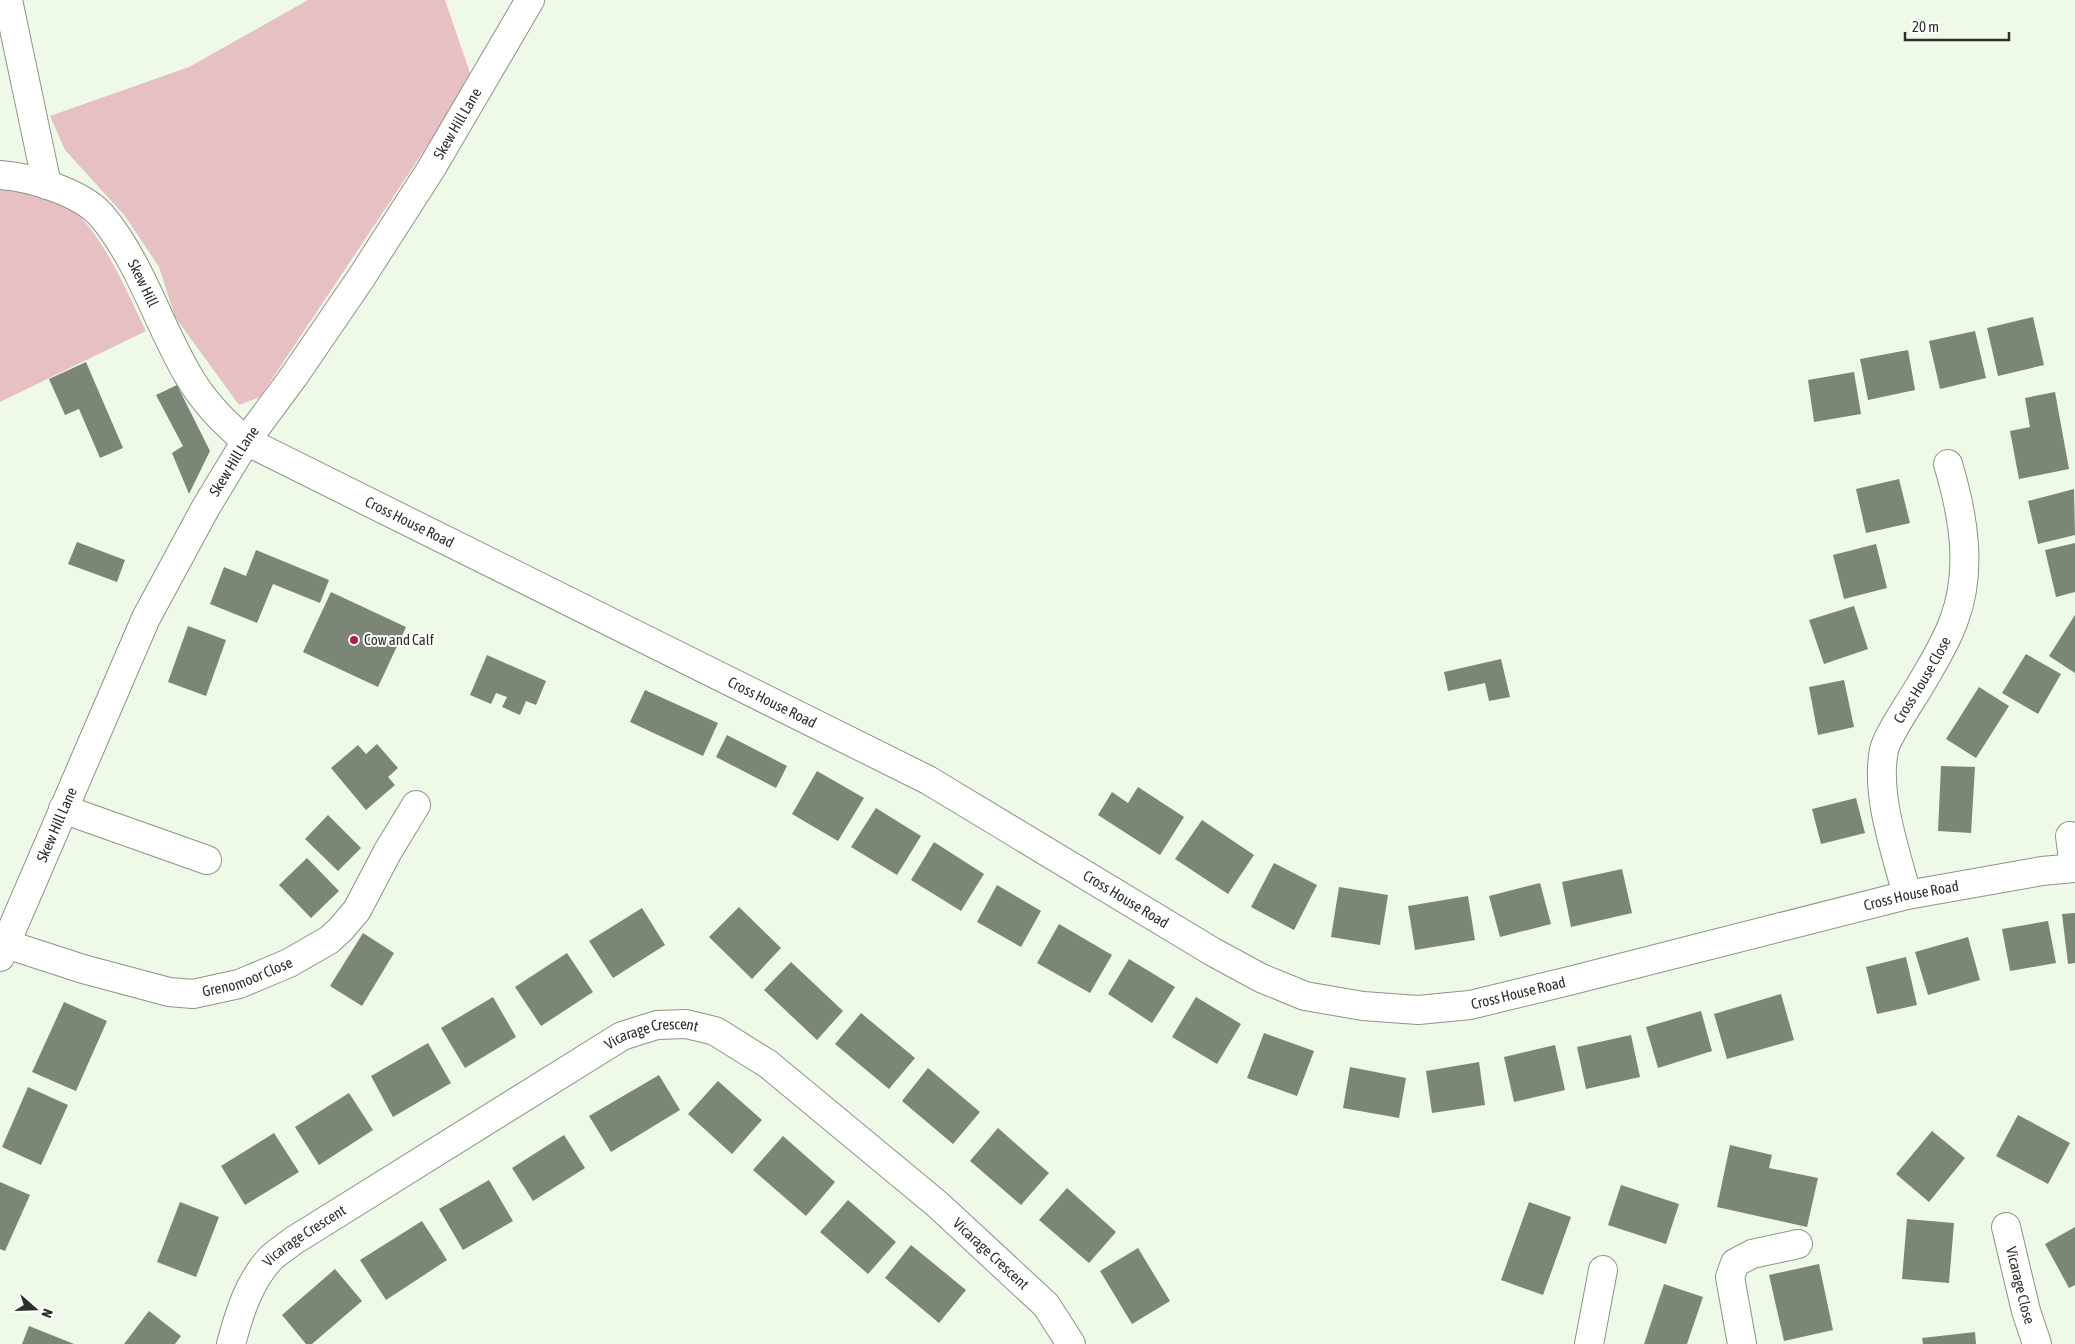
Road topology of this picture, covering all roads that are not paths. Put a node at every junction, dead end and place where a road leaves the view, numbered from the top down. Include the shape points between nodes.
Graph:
1 (8, 0) edge
2 (530, 0) edge
3 (0, 175) edge
4 (48, 185) junction
5 (246, 441) junction
6 (1948, 464) dead end
7 (416, 805) dead end
8 (64, 809) junction
9 (2070, 836) dead end
10 (206, 860) dead end
11 (2074, 868) edge
12 (1907, 895) junction
13 (3, 951) edge
14 (2006, 1227) dead end
15 (1798, 1244) dead end
16 (1603, 1270) dead end
17 (231, 1344) edge
18 (1071, 1344) edge
19 (1589, 1344) edge
20 (1742, 1344) edge
21 (2037, 1344) edge

1 - 4 street
2 - 5 street, Skew Hill Lane via 361,278
3 - 4 street, Skew Hill
4 - 5 street, Skew Hill via 76,197 100,214 120,243 188,375 208,404
5 - 8 street, Skew Hill Lane via 146,618
5 - 12 street, Cross House Road via 928,780 1213,952 1261,978 1305,996 1363,1006 1418,1010 1470,1004
6 - 12 street, Cross House Close via 1966,560 1963,589 1955,620 1940,651 1884,748 1882,768 1885,804
7 - 13 street, Grenomoor Close via 357,910 341,929 289,964 239,984 193,994 169,992
8 - 10 street
8 - 13 street, Skew Hill Lane
9 - 11 street
11 - 12 street, Cross House Road
14 - 21 street, Vicarage Close
15 - 20 street via 1752,1254 1735,1263 1730,1277
16 - 19 street
17 - 18 street, Vicarage Crescent via 256,1279 271,1259 293,1241 622,1036 656,1025 686,1024 715,1031 768,1064 906,1178 1046,1305

